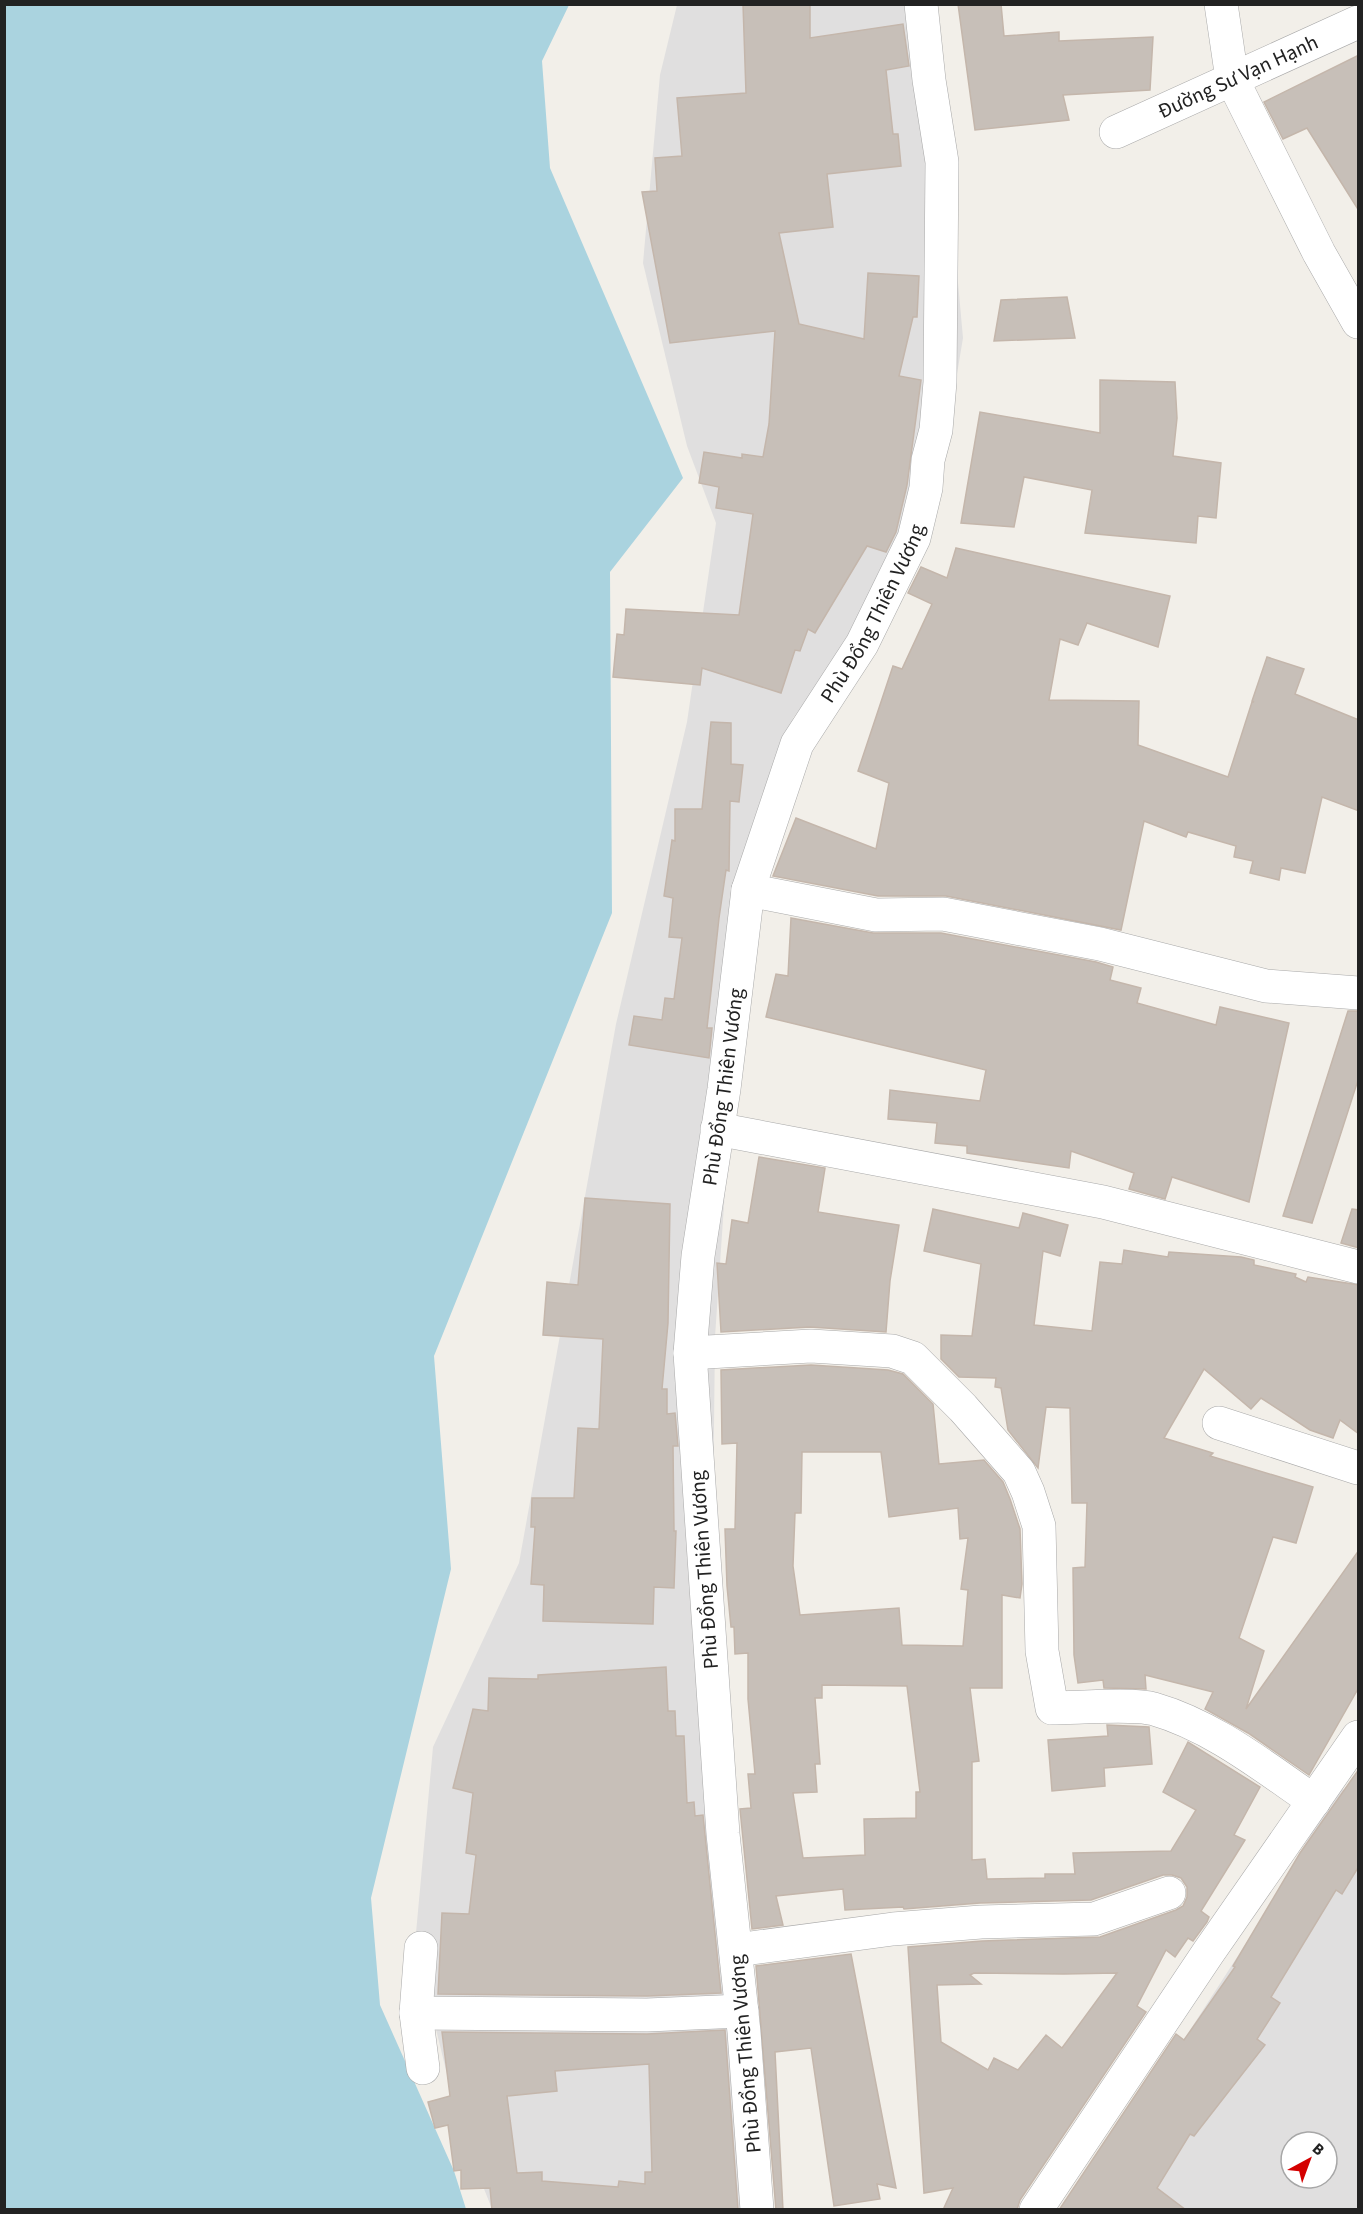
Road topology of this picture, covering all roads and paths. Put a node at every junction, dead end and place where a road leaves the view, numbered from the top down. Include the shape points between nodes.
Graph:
1 (921, 4) edge
2 (1221, 4) edge
3 (1359, 22) edge
4 (1232, 79) junction
5 (1116, 132) dead end
6 (1359, 322) edge
7 (748, 890) junction
8 (1359, 993) edge
9 (717, 1129) junction
10 (1359, 1267) edge
11 (690, 1353) junction
12 (1219, 1423) dead end
13 (1359, 1468) edge
14 (1359, 1737) edge
15 (1314, 1801) junction
16 (1169, 1893) dead end
17 (421, 1948) dead end
18 (736, 1950) junction
19 (742, 2012) junction
20 (416, 2013) junction
21 (423, 2068) dead end
22 (757, 2210) edge
23 (1036, 2210) edge

1 - 7 street, Phù Đổng Thiên Vương via 942,162 940,382 926,488 914,538 862,644 797,744
2 - 4 street
3 - 4 street, Đường Sư Vạn Hạnh
4 - 5 street, Đường Sư Vạn Hạnh
4 - 6 street via 1319,253
7 - 8 street via 876,915 943,914 1100,944 1266,986
7 - 9 street, Phù Đổng Thiên Vương
9 - 10 street via 1103,1202
9 - 11 street, Phù Đổng Thiên Vương via 698,1256
11 - 15 street via 811,1346 892,1351 913,1358 1019,1472 1028,1492 1039,1526 1042,1651 1052,1708 1152,1708 1227,1742
11 - 18 street, Phù Đổng Thiên Vương via 723,1834
12 - 13 street
14 - 15 street
15 - 23 street
16 - 18 street via 1094,1919 893,1929
17 - 20 street
18 - 19 street, Phù Đổng Thiên Vương
19 - 20 street
19 - 22 street, Phù Đổng Thiên Vương
20 - 21 street

